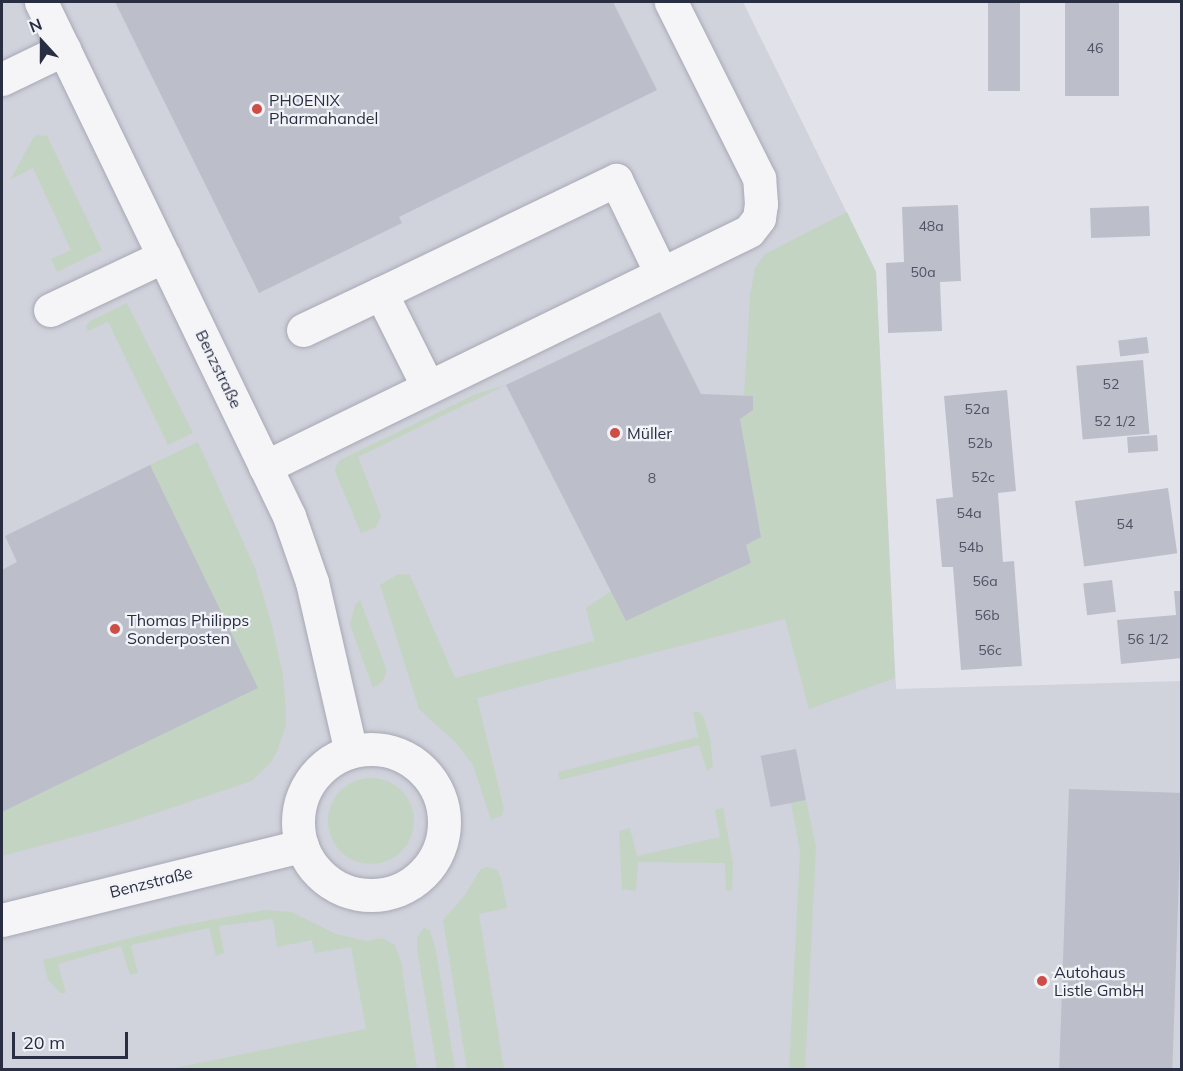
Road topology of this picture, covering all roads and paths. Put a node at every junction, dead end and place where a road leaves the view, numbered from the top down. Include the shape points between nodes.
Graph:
1 (41, 2) edge
2 (671, 2) edge
3 (64, 49) junction
4 (2, 79) edge
5 (164, 256) junction
6 (661, 273) junction
7 (381, 293) junction
8 (50, 310) dead end
9 (303, 330) dead end
10 (428, 387) junction
11 (266, 467) junction
12 (351, 752) junction
13 (302, 846) junction
14 (2, 920) edge

1 - 3 street, Benzstraße
2 - 6 street via 759,178 761,204 759,218 749,231
3 - 4 street
3 - 5 street, Benzstraße
5 - 8 street
5 - 11 street, Benzstraße
6 - 7 street via 616,180
6 - 10 street
7 - 9 street
7 - 10 street
10 - 11 street
11 - 12 street, Benzstraße via 289,516 312,582
12 - 13 street via 329,763 312,779 302,800 298,822
12 - 13 street via 372,749 393,753 413,762 429,777 440,795 445,817 443,838 434,860 419,878 399,890 375,896 352,893 330,883 312,867
13 - 14 street, Benzstraße

